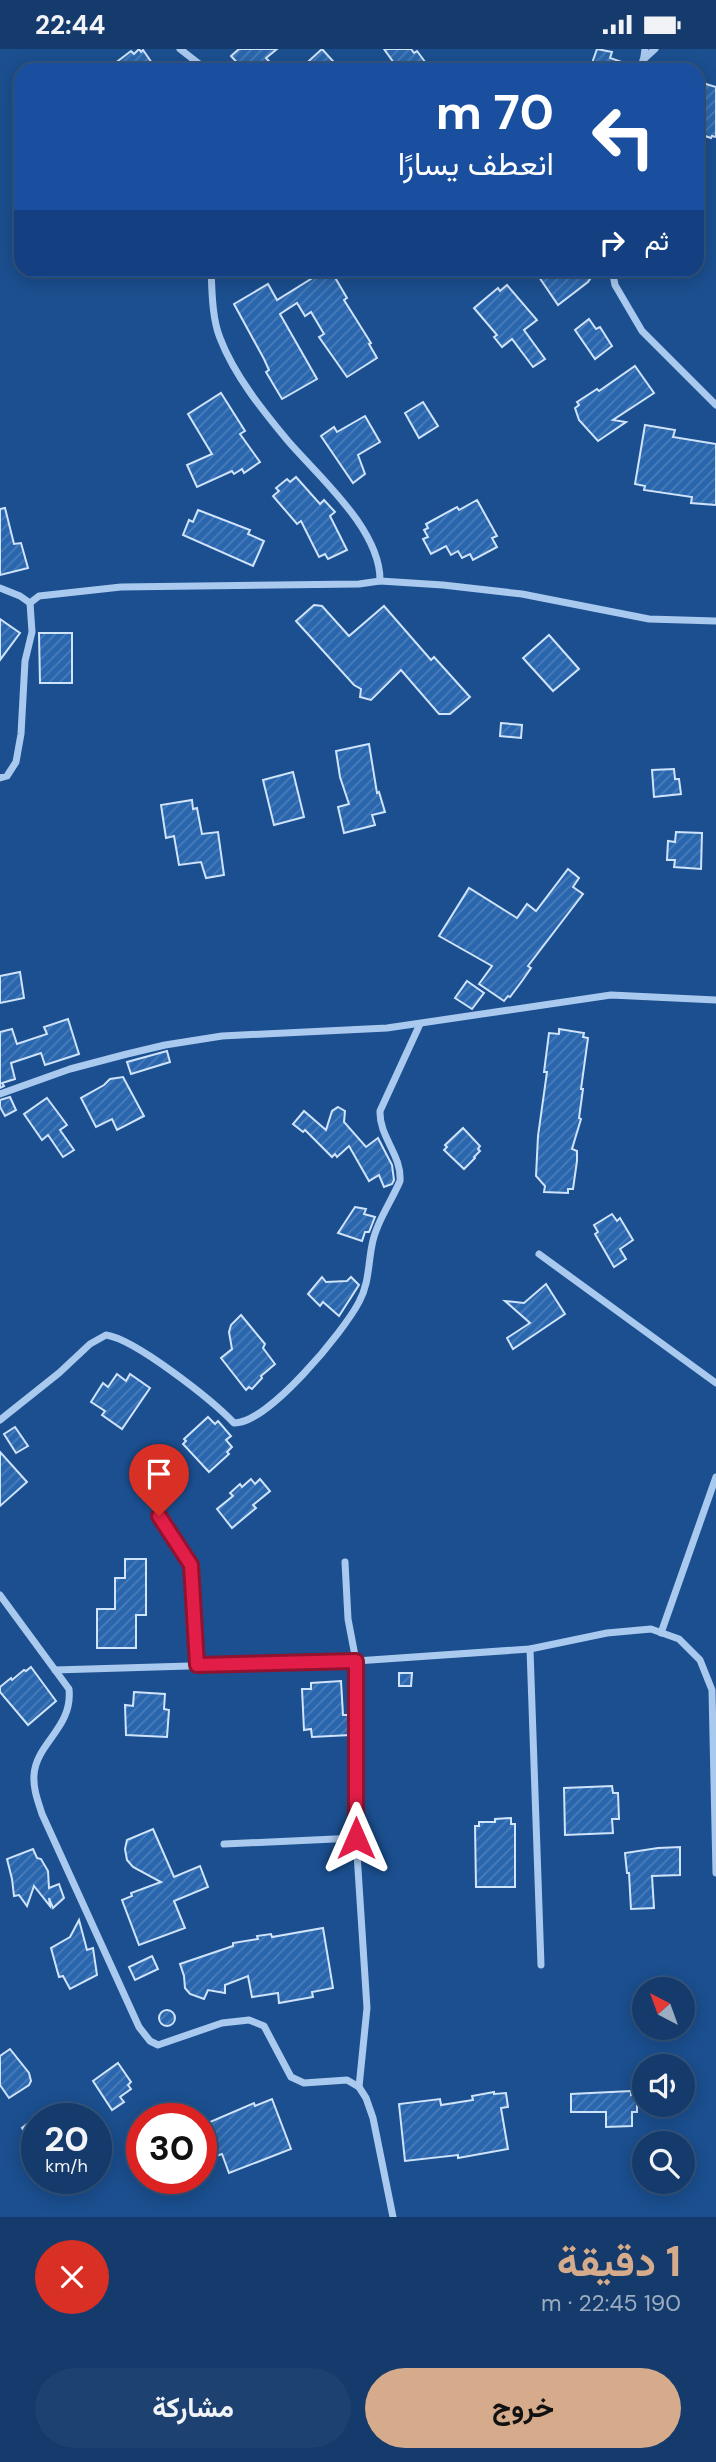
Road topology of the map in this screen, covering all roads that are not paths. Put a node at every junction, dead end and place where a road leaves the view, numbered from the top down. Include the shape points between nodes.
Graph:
1 (180, 49) edge
2 (645, 49) edge
3 (654, 49) edge
4 (643, 60) junction
5 (198, 63) edge
6 (643, 63) edge
7 (211, 277) edge
8 (614, 277) edge
9 (716, 405) edge
10 (380, 581) junction
11 (0, 588) edge
12 (30, 603) junction
13 (716, 621) edge
14 (0, 778) edge
15 (716, 1000) edge
16 (420, 1024) junction
17 (0, 1094) edge
18 (539, 1254) dead end
19 (716, 1383) edge
20 (0, 1420) edge
21 (716, 1477) edge
22 (159, 1516) dead end
23 (345, 1562) dead end
24 (0, 1595) edge
25 (661, 1633) junction
26 (530, 1649) junction
27 (356, 1661) junction
28 (197, 1665) junction
29 (55, 1670) junction
30 (356, 1838) junction
31 (224, 1844) dead end
32 (716, 1873) edge
33 (541, 1965) dead end
34 (359, 2087) junction
35 (393, 2217) edge

1 - 5 street
2 - 4 street
3 - 4 street
4 - 6 street
7 - 10 street via 220,337 240,377 367,537 380,568
8 - 9 street via 642,331
10 - 12 street via 121,587 52,593
10 - 13 street via 522,594 649,619
11 - 12 street
12 - 14 street via 32,632 25,660 21,734 16,762 7,776
15 - 16 street via 611,995
16 - 17 street via 222,1036 165,1045 70,1069
16 - 20 street via 380,1111 379,1122 401,1174 372,1244 365,1289 336,1337 285,1392 251,1417 234,1423 144,1353 106,1335
18 - 19 street
21 - 25 street
22 - 28 street via 191,1565
23 - 27 street
24 - 29 street
25 - 26 street via 651,1629 607,1633
25 - 32 street via 679,1639 700,1660 712,1690
26 - 27 street
26 - 33 street
27 - 28 street
27 - 30 street
28 - 29 street
29 - 34 street via 69,1689 70,1704 39,1759 34,1790 139,2027 158,2045 249,2020 264,2026 291,2077 304,2083 347,2080
30 - 31 street
30 - 34 street via 368,2008
34 - 35 street via 373,2118

